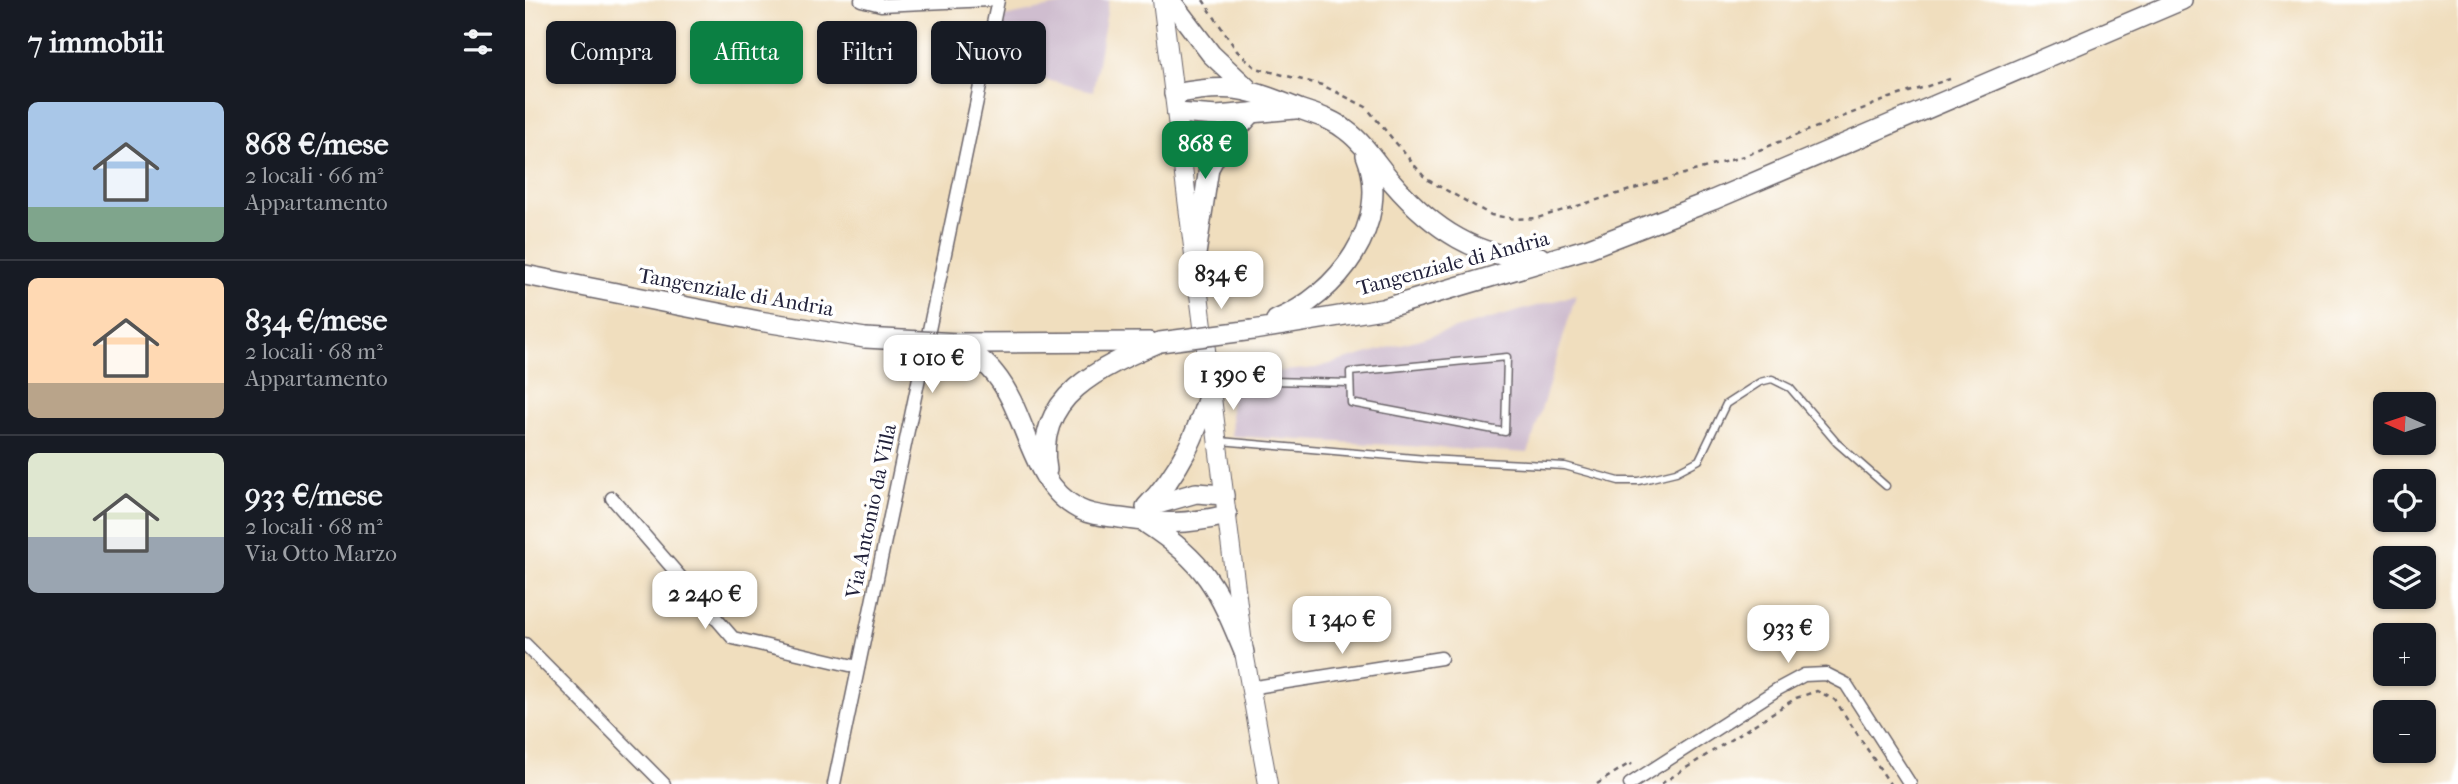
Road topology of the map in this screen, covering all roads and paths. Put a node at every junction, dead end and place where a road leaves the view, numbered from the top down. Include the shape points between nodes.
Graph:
1 (861, 0) edge
2 (989, 0) edge
3 (998, 0) edge
4 (1162, 0) edge
5 (1170, 0) edge
6 (1203, 0) edge
7 (2182, 0) edge
8 (1952, 78) dead end
9 (1247, 88) junction
10 (1175, 103) junction
11 (1299, 109) junction
12 (1252, 113) junction
13 (1363, 148) junction
14 (1589, 248) junction
15 (1196, 254) junction
16 (525, 275) edge
17 (1253, 330) junction
18 (1160, 342) junction
19 (958, 343) junction
20 (1210, 380) junction
21 (1350, 383) junction
22 (1217, 441) junction
23 (1051, 483) junction
24 (1886, 486) dead end
25 (613, 498) dead end
26 (1226, 505) junction
27 (1147, 516) junction
28 (525, 644) edge
29 (1244, 652) junction
30 (1441, 658) dead end
31 (858, 667) junction
32 (1249, 688) junction
33 (1630, 763) dead end
34 (664, 784) edge
35 (834, 784) edge
36 (1268, 784) edge
37 (1597, 784) edge
38 (1630, 784) edge
39 (1661, 784) edge
40 (1890, 784) edge
41 (1910, 784) edge

1 - 2 street via 881,5
3 - 31 street, Via Antonio da Villa
4 - 10 main road
5 - 9 main road via 1210,54
6 - 8 path via 1237,51 1256,68 1322,85 1366,107 1426,179 1491,215 1515,219 1537,218 1744,156
7 - 14 main road, Tangenziale di Andria via 1713,201
9 - 10 main road via 1199,89
9 - 11 main road
10 - 12 main road via 1217,116
10 - 15 main road
11 - 12 main road
11 - 13 main road via 1334,122
12 - 15 main road via 1220,148 1209,168
13 - 14 main road via 1434,222 1487,253 1537,257
13 - 17 main road via 1373,171 1373,200 1367,226 1352,255 1331,285 1317,296 1294,313
14 - 17 main road, Tangenziale di Andria via 1382,309
15 - 20 main road
16 - 19 main road, Tangenziale di Andria, bridge via 865,338
17 - 18 main road, Tangenziale di Andria, bridge
18 - 19 main road, Tangenziale di Andria
18 - 23 main road via 1097,372 1062,404 1045,443
19 - 23 main road via 996,374
20 - 21 lane
20 - 22 main road
20 - 27 main road via 1189,450
21 - 21 lane via 1351,403 1505,432 1507,357 1350,372
22 - 24 lane via 1566,466 1619,481 1639,481 1676,472 1699,460 1726,404 1772,379 1784,383 1837,443
22 - 26 main road
23 - 27 main road via 1082,511 1121,518
25 - 31 street via 733,638
26 - 27 main road via 1185,523
26 - 27 main road via 1196,493
26 - 29 main road
27 - 29 main road via 1202,569 1223,601
28 - 34 street
29 - 32 main road
30 - 32 street
31 - 35 street, Via Antonio da Villa
32 - 36 main road
33 - 37 path
38 - 41 street via 1778,689 1804,675 1826,674 1846,684
39 - 40 path via 1796,698 1817,691 1835,700

